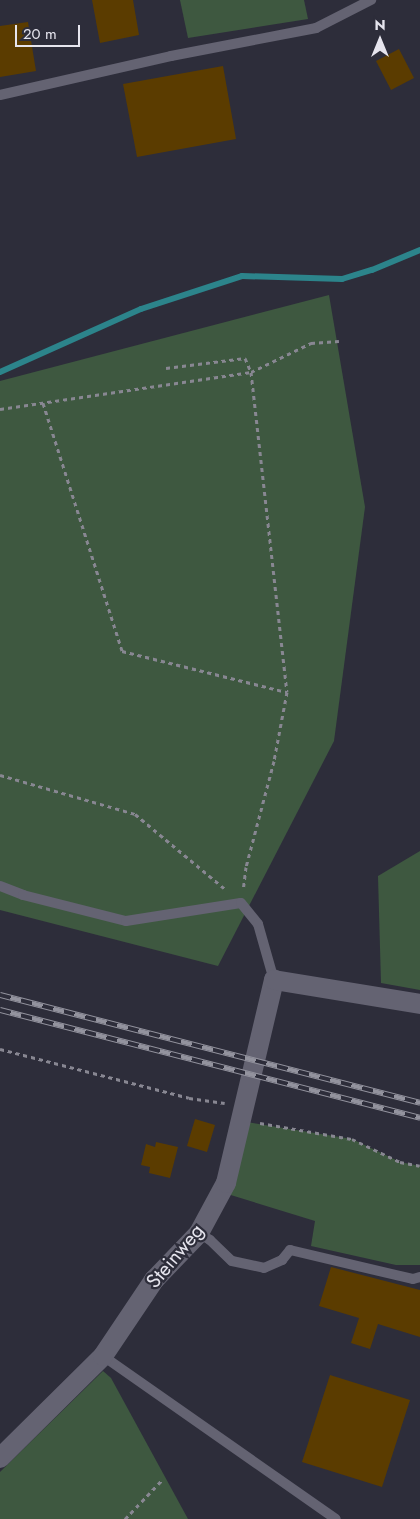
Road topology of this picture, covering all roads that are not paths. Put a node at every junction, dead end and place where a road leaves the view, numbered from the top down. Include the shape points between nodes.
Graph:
1 (371, 0) edge
2 (0, 95) edge
3 (0, 886) edge
4 (274, 980) junction
5 (420, 1004) edge
6 (199, 1233) junction
7 (420, 1277) edge
8 (103, 1356) junction
9 (0, 1458) edge
10 (336, 1519) edge

1 - 2 lane via 316,28 171,56
3 - 4 lane, Steinweg via 23,895 126,921 241,903 258,924
4 - 5 street
4 - 6 street, Steinweg via 226,1183
6 - 7 lane via 232,1261 264,1268 282,1260 290,1250 413,1279
6 - 8 street, Steinweg via 154,1280
8 - 9 street, Steinweg
8 - 10 lane

